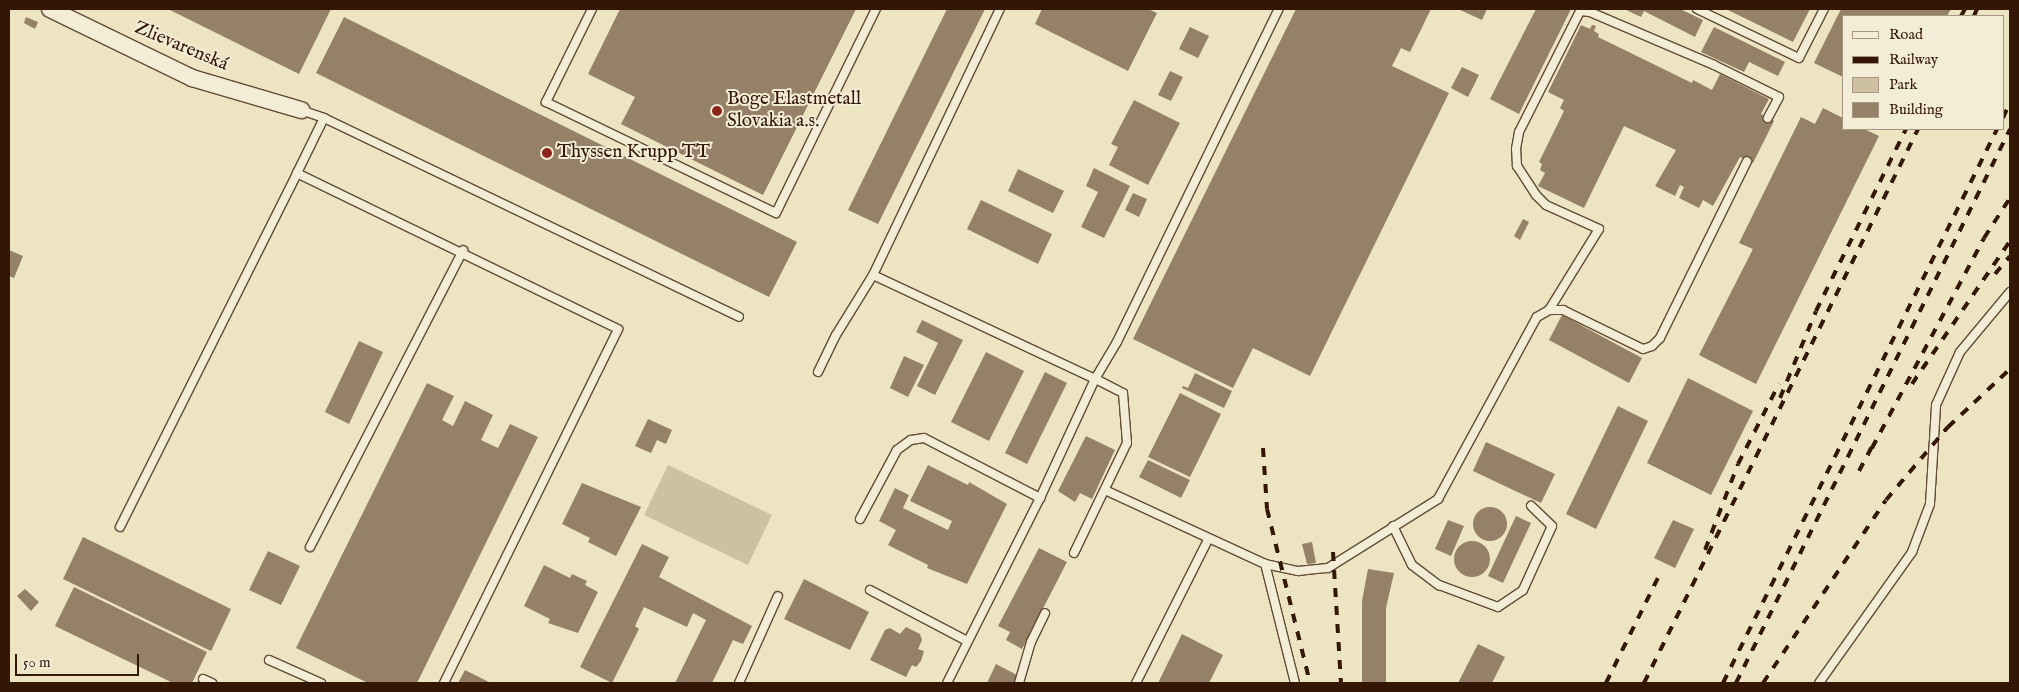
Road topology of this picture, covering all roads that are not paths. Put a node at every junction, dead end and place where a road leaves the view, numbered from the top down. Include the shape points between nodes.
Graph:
1 (50, 9) edge
2 (592, 9) edge
3 (876, 9) edge
4 (1000, 9) edge
5 (1279, 9) edge
6 (1697, 9) edge
7 (1824, 9) edge
8 (300, 110) joint
9 (324, 118) junction
10 (1768, 118) dead end
11 (1747, 161) dead end
12 (297, 173) junction
13 (463, 250) junction
14 (873, 275) junction
15 (2010, 292) edge
16 (1549, 310) junction
17 (738, 317) dead end
18 (818, 372) dead end
19 (1095, 379) junction
20 (1106, 490) junction
21 (1040, 498) junction
22 (1530, 506) dead end
23 (860, 519) dead end
24 (1393, 526) junction
25 (120, 527) dead end
26 (1208, 540) junction
27 (310, 547) dead end
28 (1074, 553) dead end
29 (1265, 564) junction
30 (870, 590) dead end
31 (778, 596) dead end
32 (1045, 613) dead end
33 (967, 641) junction
34 (269, 660) dead end
35 (203, 678) dead end
36 (212, 683) edge
37 (321, 683) edge
38 (444, 683) edge
39 (739, 683) edge
40 (947, 683) edge
41 (1019, 683) edge
42 (1136, 683) edge
43 (1295, 683) edge
44 (1819, 683) edge

1 - 8 street, Zlievarenská via 192,78
2 - 3 lane via 546,102 776,213
4 - 14 lane
5 - 19 lane via 1117,342
6 - 7 lane via 1799,58
8 - 9 lane
9 - 12 lane
9 - 17 lane
10 - 16 lane via 1779,97 1590,12 1580,11 1519,132 1516,149 1520,172 1546,205 1599,229
11 - 16 lane via 1660,338 1652,346 1644,349 1563,310
12 - 13 lane
12 - 25 lane
13 - 27 lane
13 - 38 lane via 618,329
14 - 18 lane via 836,335
14 - 19 lane
15 - 44 lane via 1960,352 1936,405 1930,504 1912,552
16 - 24 lane via 1537,317 1438,499
19 - 20 lane via 1123,393 1127,443
19 - 21 lane
20 - 26 lane
20 - 28 lane
21 - 23 lane via 924,438 912,440 897,450
21 - 33 lane
22 - 24 lane via 1552,526 1523,590 1498,607 1439,584 1412,565
24 - 29 lane via 1328,568 1298,571
26 - 29 lane
26 - 42 lane
29 - 43 lane
30 - 33 lane
31 - 39 lane
32 - 41 lane via 1031,642
33 - 40 lane
34 - 37 lane
35 - 36 lane

